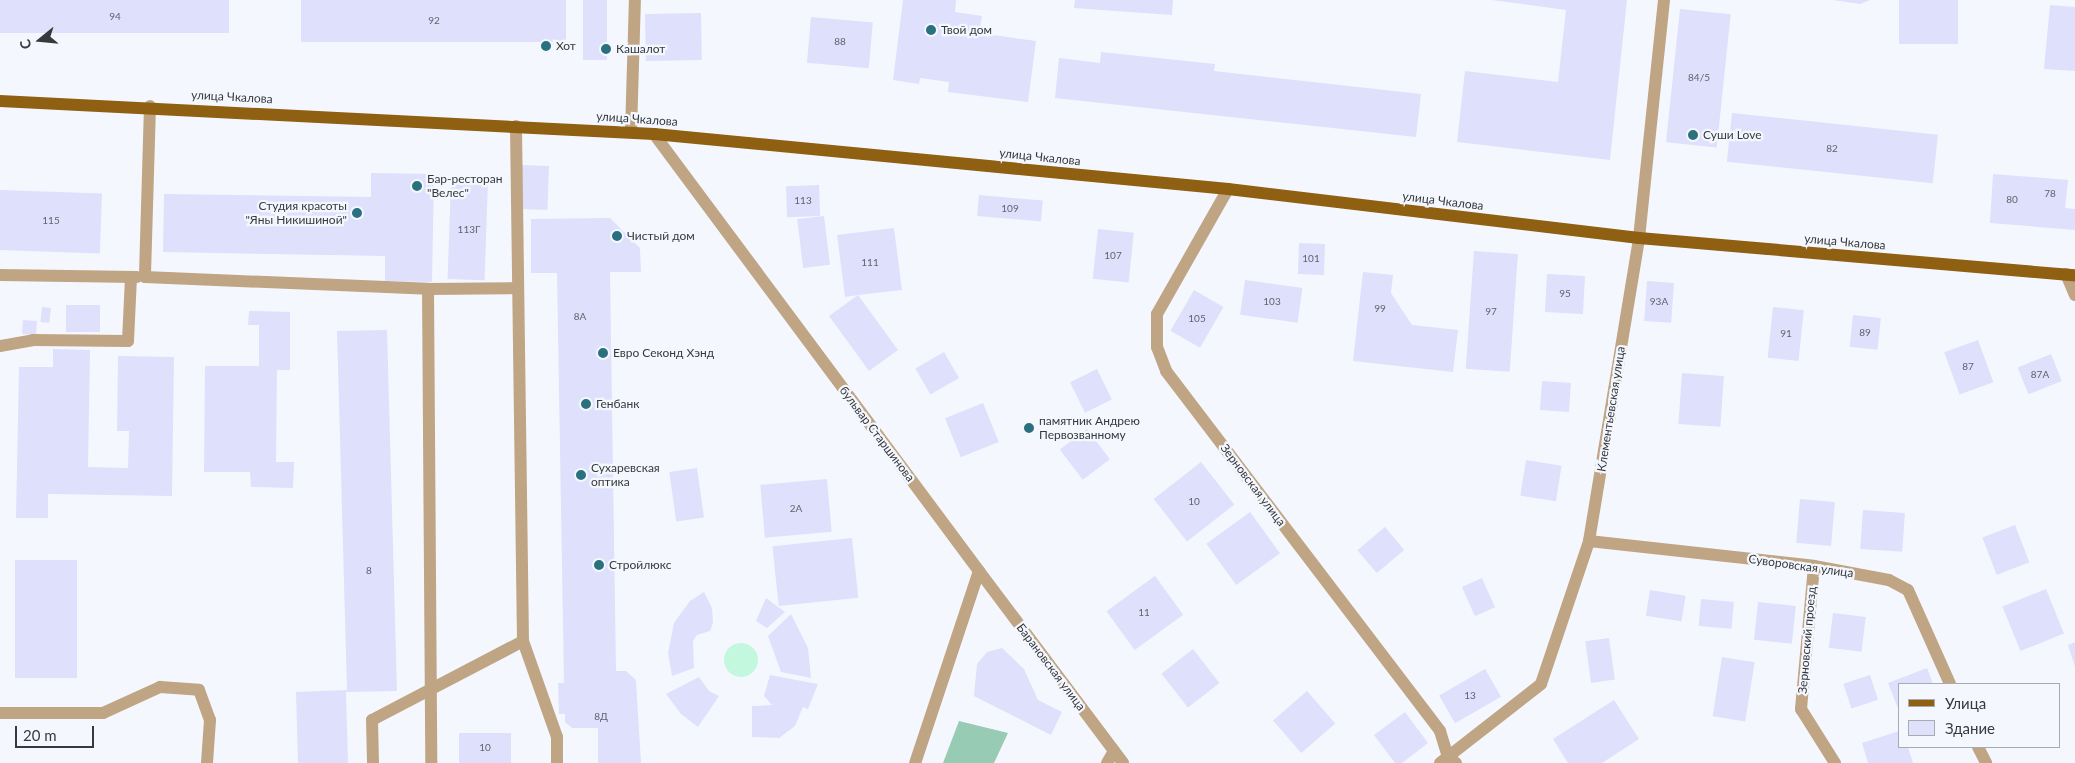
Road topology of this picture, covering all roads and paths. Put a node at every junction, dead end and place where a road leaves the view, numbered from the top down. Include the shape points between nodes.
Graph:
1 (635, 0) edge
2 (1664, 0) edge
3 (0, 101) edge
4 (150, 106) junction
5 (516, 126) junction
6 (631, 132) junction
7 (654, 134) junction
8 (1228, 189) junction
9 (1639, 238) junction
10 (0, 275) edge
11 (2071, 275) edge
12 (131, 277) junction
13 (145, 277) junction
14 (518, 288) junction
15 (428, 289) junction
16 (2075, 295) edge
17 (0, 346) edge
18 (1589, 541) junction
19 (1814, 566) junction
20 (978, 571) junction
21 (523, 640) junction
22 (1950, 683) edge
23 (430, 688) junction
24 (0, 713) edge
25 (1978, 748) edge
26 (1114, 751) junction
27 (1448, 761) edge
28 (207, 763) edge
29 (373, 763) edge
30 (431, 763) edge
31 (557, 763) edge
32 (915, 763) edge
33 (1107, 763) edge
34 (1123, 763) edge
35 (1835, 763) edge
36 (1986, 763) edge

1 - 6 street
2 - 9 street, Клементьевская улица
3 - 4 main road, улица Чкалова
4 - 5 main road, улица Чкалова
4 - 13 street
5 - 6 main road, улица Чкалова
5 - 14 street
6 - 7 main road, улица Чкалова
7 - 8 main road, улица Чкалова
7 - 20 street, бульвар Старшинова
8 - 9 main road, улица Чкалова
8 - 27 street, Зерновская улица via 1157,314 1157,347 1166,371 1440,731
9 - 11 main road, улица Чкалова
9 - 18 street, Клементьевская улица
10 - 12 street
11 - 16 street
12 - 13 street
12 - 17 street via 128,341 33,340
13 - 15 street
14 - 15 street
14 - 21 street
15 - 23 street
18 - 19 street, Суворовская улица
18 - 27 street, Клементьевская улица via 1541,684
19 - 22 street, Суворовская улица via 1889,580 1908,590
19 - 35 street, Зерновский проезд via 1801,710
20 - 26 street, Барановская улица
20 - 32 street
21 - 23 street
21 - 31 street via 557,737
23 - 29 street via 372,720
23 - 30 street
24 - 28 street via 103,713 160,686 199,690 210,720
25 - 36 street
26 - 33 street
26 - 34 street, Барановская улица

